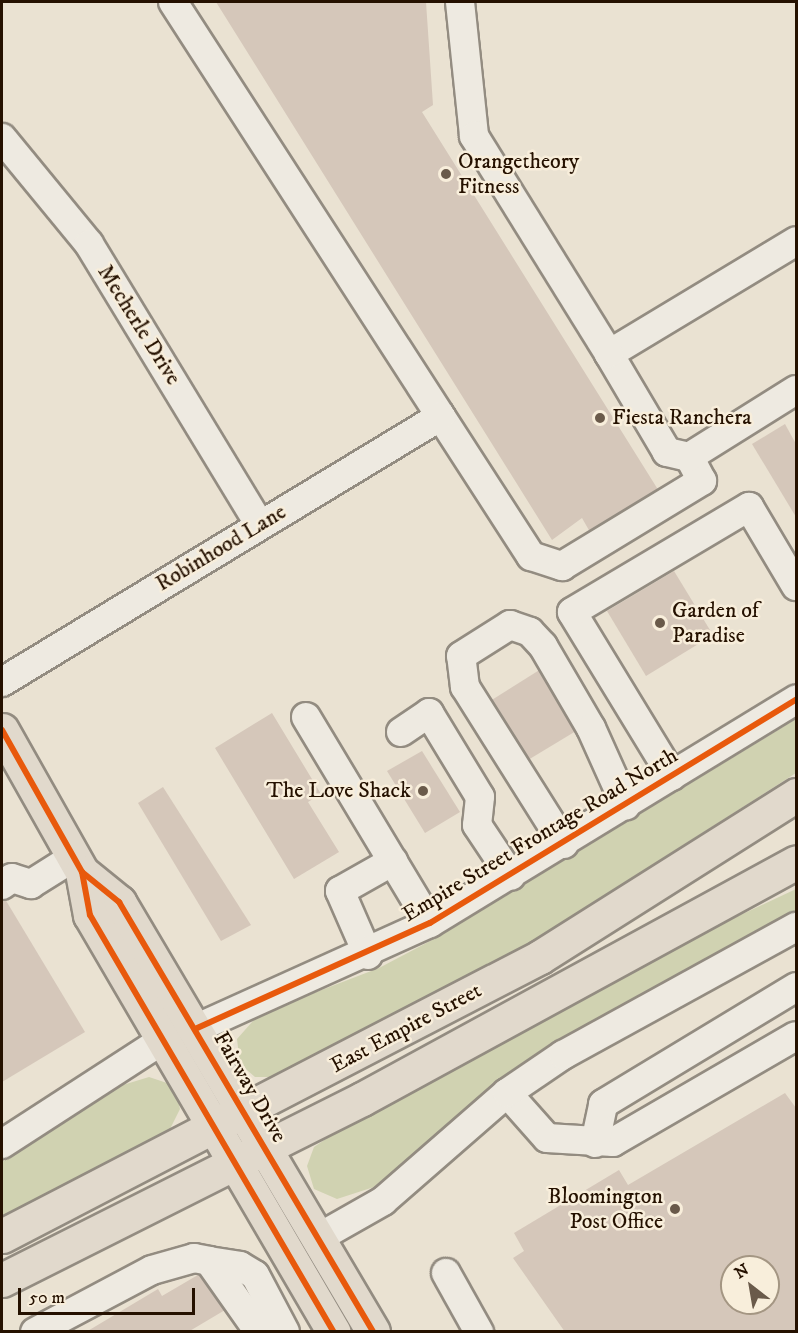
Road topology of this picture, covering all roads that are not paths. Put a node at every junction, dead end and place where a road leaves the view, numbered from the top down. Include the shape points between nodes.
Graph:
1 (174, 2) edge
2 (460, 2) edge
3 (2, 138) edge
4 (796, 241) edge
5 (609, 354) junction
6 (796, 390) edge
7 (441, 416) junction
8 (689, 457) junction
9 (259, 524) junction
10 (796, 586) edge
11 (2, 682) edge
12 (796, 700) edge
13 (306, 717) dead end
14 (2, 730) edge
15 (401, 732) dead end
16 (672, 777) junction
17 (796, 795) edge
18 (626, 806) junction
19 (564, 844) junction
20 (393, 861) junction
21 (796, 862) edge
22 (78, 864) junction
23 (511, 876) junction
24 (2, 885) edge
25 (430, 923) junction
26 (796, 927) edge
27 (368, 955) junction
28 (796, 987) edge
29 (195, 1029) junction
30 (796, 1036) edge
31 (164, 1039) junction
32 (507, 1093) junction
33 (245, 1113) junction
34 (215, 1129) junction
35 (595, 1143) junction
36 (2, 1144) edge
37 (266, 1149) junction
38 (233, 1166) junction
39 (2, 1236) edge
40 (318, 1238) junction
41 (209, 1261) junction
42 (446, 1273) dead end
43 (2, 1280) edge
44 (35, 1332) edge
45 (259, 1332) edge
46 (285, 1332) edge
47 (334, 1332) edge
48 (374, 1332) edge
49 (479, 1332) edge

1 - 7 street
2 - 5 street via 474,136
3 - 9 street, Mecherle Drive via 89,244
4 - 5 street
5 - 8 street via 668,452
6 - 8 street
7 - 8 street via 531,555 562,566 702,481
7 - 9 street, Robinhood Lane
9 - 11 street, Robinhood Lane
10 - 16 street via 749,507 572,612
12 - 16 street, Empire Street Frontage Road North
13 - 20 street
14 - 22 main road, Fairway Drive
15 - 23 street via 429,713 480,798 477,825
16 - 18 street, Empire Street Frontage Road North
17 - 33 main road, East Empire Street via 540,957
18 - 19 street, Empire Street Frontage Road North
18 - 19 street via 591,728 543,646 530,632 510,625 461,656 465,687
19 - 23 street, Empire Street Frontage Road North
20 - 25 street
20 - 27 street via 340,891
21 - 37 main road, East Empire Street
22 - 24 street via 31,884 12,878
22 - 29 main road, Fairway Drive via 119,902
22 - 31 main road, Fairway Drive via 90,915
23 - 25 street, Empire Street Frontage Road North
25 - 27 street, Empire Street Frontage Road North
26 - 32 street via 563,1055
27 - 29 street, Empire Street Frontage Road North via 234,1007
28 - 35 street via 603,1104
29 - 33 main road, Fairway Drive
30 - 35 street via 613,1142
31 - 34 main road, Fairway Drive
31 - 36 street
32 - 35 street via 547,1138
32 - 40 street via 383,1201
33 - 34 main road, East Empire Street
33 - 37 main road, Fairway Drive
34 - 38 main road, Fairway Drive
34 - 39 main road, East Empire Street
37 - 38 main road, East Empire Street
37 - 40 main road, Fairway Drive
38 - 43 main road, East Empire Street
38 - 47 main road, Fairway Drive
40 - 48 main road, Fairway Drive
41 - 44 street via 168,1263
41 - 45 street
41 - 46 street via 240,1266 255,1275
42 - 49 street

